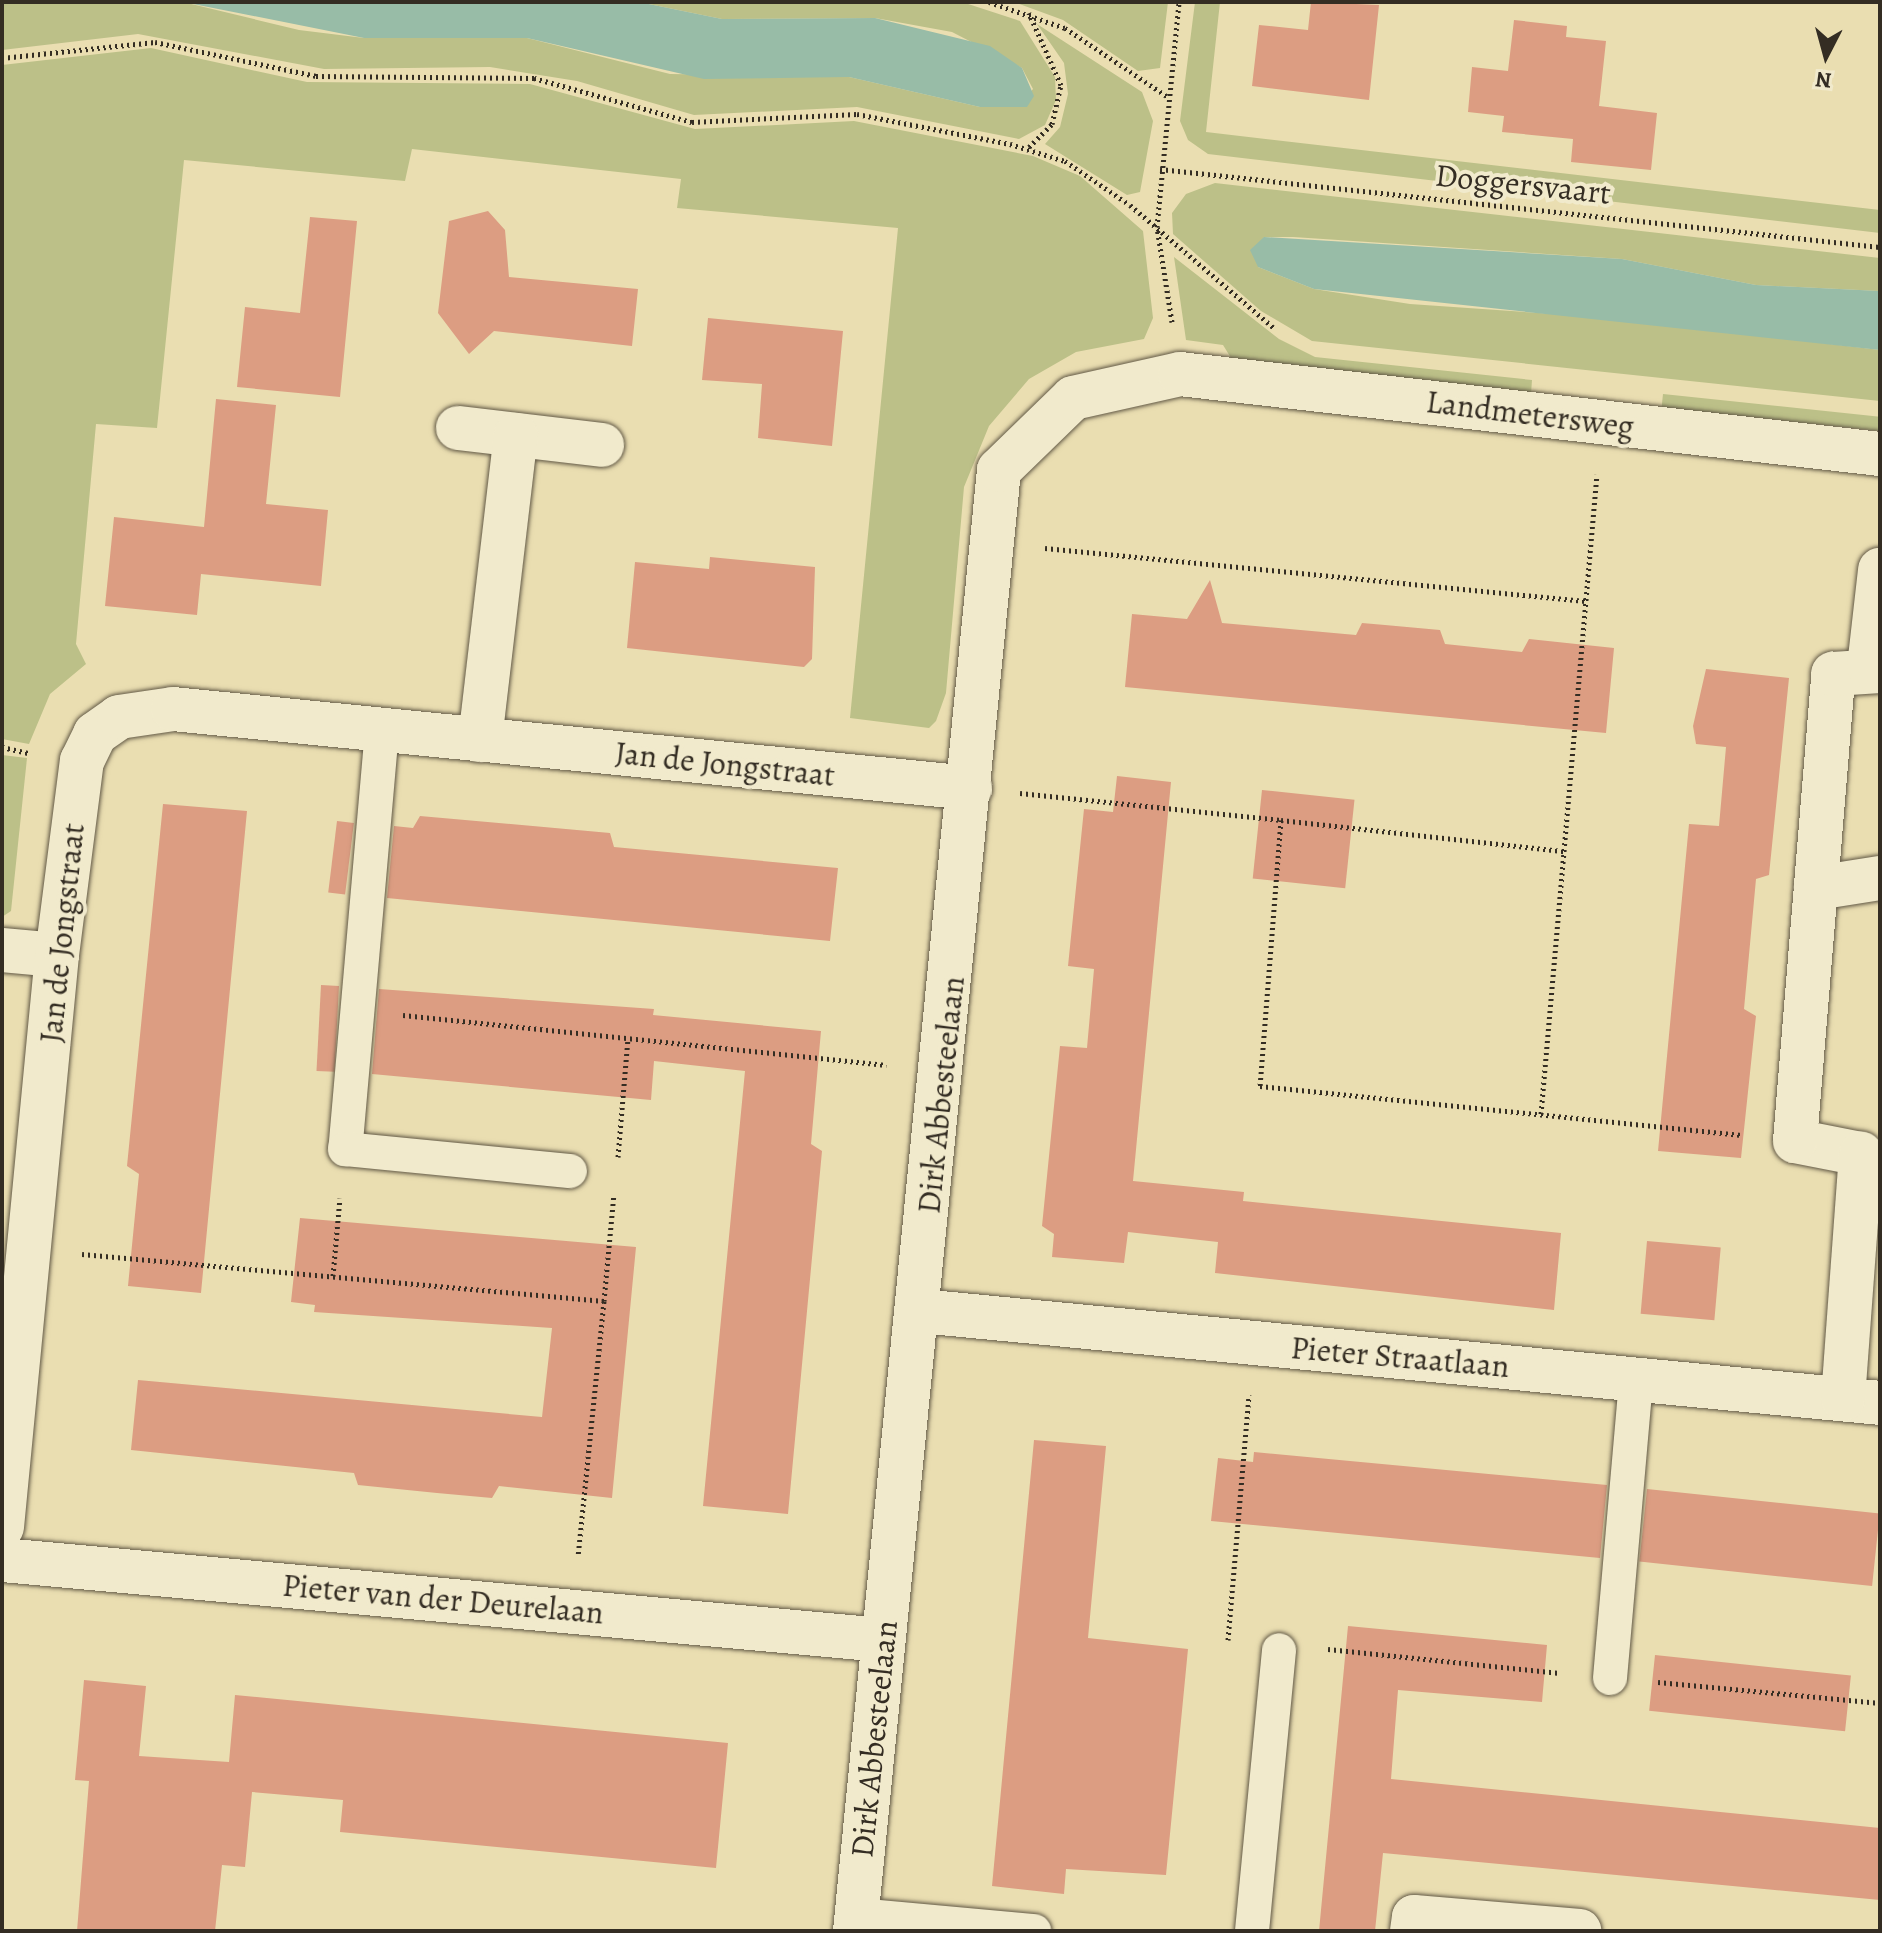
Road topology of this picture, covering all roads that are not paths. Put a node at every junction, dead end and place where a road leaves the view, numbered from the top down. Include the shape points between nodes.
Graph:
1 (1180, 374) joint
2 (458, 428) dead end
3 (516, 435) junction
4 (602, 445) dead end
5 (1880, 454) edge
6 (1880, 570) edge
7 (1874, 669) edge
8 (382, 730) junction
9 (480, 740) junction
10 (970, 788) junction
11 (1880, 878) edge
12 (1816, 888) junction
13 (2, 950) edge
14 (57, 955) junction
15 (570, 1171) dead end
16 (920, 1311) junction
17 (1636, 1379) junction
18 (1861, 1401) edge
19 (2, 1527) edge
20 (2, 1560) edge
21 (883, 1640) junction
22 (1279, 1650) road end
23 (1610, 1678) dead end
24 (856, 1923) edge
25 (1034, 1931) edge
26 (1252, 1931) edge
27 (1412, 1931) edge
28 (1579, 1931) edge

1 - 5 street, Landmetersweg
1 - 10 street, Dirk Abbesteelaan via 1103,386 1043,422 999,470
2 - 3 street
3 - 4 street
3 - 9 street
6 - 7 street
7 - 12 street via 1833,674
8 - 9 street, Jan de Jongstraat
8 - 14 street, Jan de Jongstraat via 173,709 119,717 95,734 82,761
8 - 15 lane via 345,1149
9 - 10 street, Jan de Jongstraat
10 - 16 street, Dirk Abbesteelaan
11 - 12 street
12 - 18 street via 1795,1141 1861,1154
13 - 14 street
14 - 19 street, Jan de Jongstraat
16 - 17 street, Pieter Straatlaan
16 - 21 street, Dirk Abbesteelaan
17 - 18 street, Pieter Straatlaan
17 - 23 lane
20 - 21 street, Pieter van der Deurelaan
21 - 24 street, Dirk Abbesteelaan
22 - 26 lane
24 - 25 lane
27 - 28 street via 1414,1917

